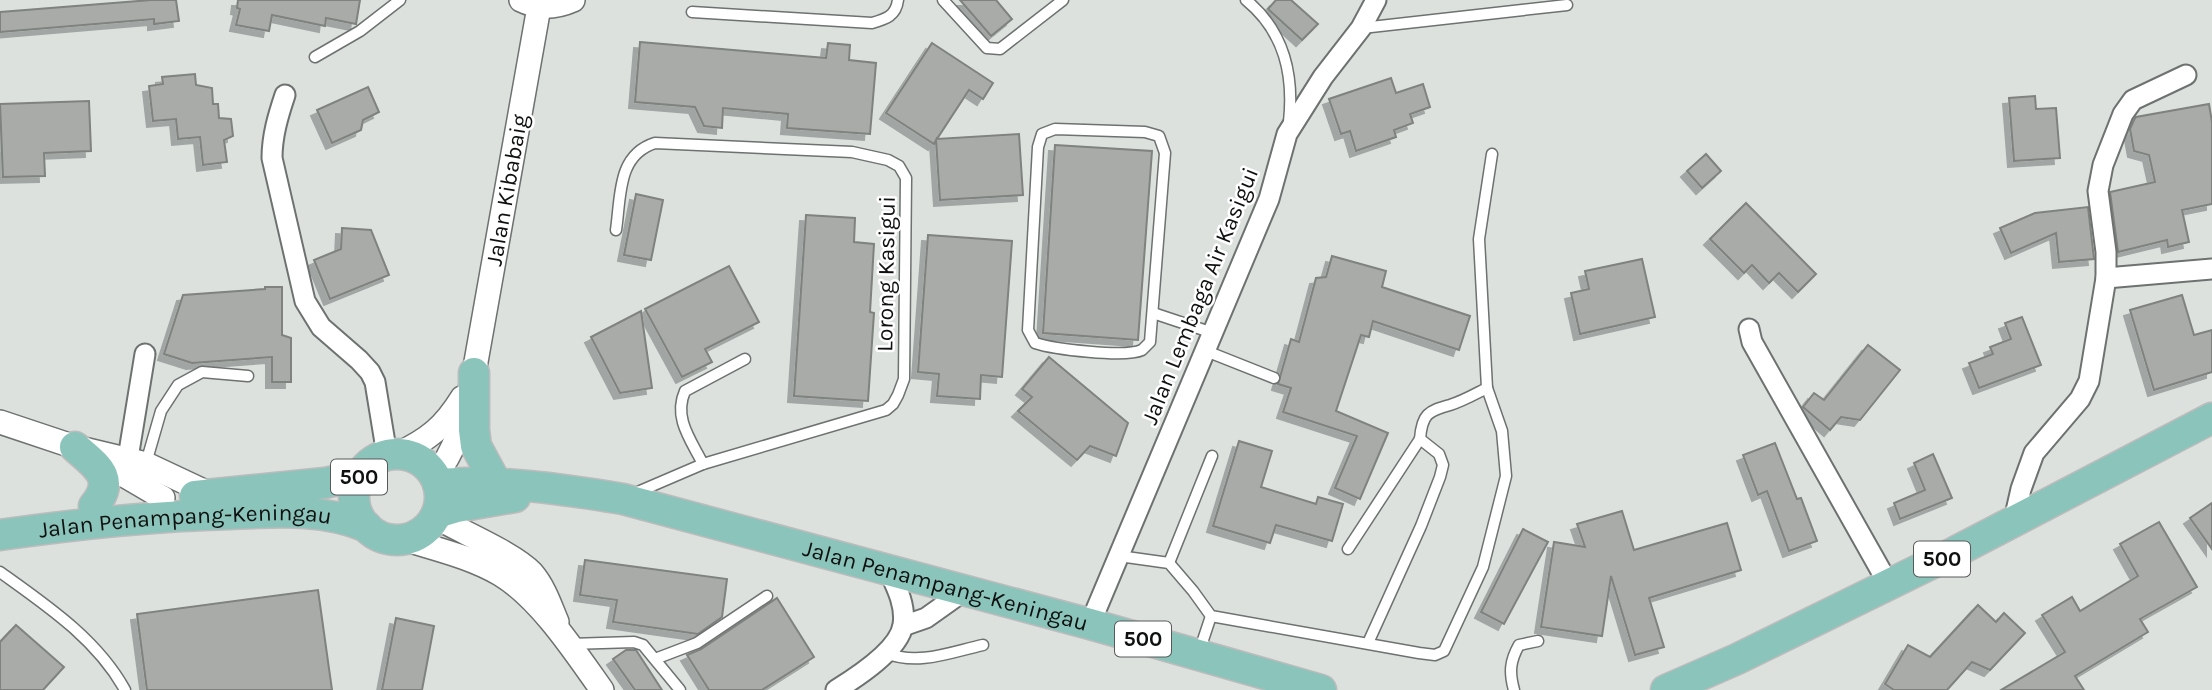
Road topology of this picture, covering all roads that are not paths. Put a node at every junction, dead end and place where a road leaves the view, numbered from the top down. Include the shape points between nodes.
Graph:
1 (401, 0) edge
2 (573, 0) edge
3 (715, 0) edge
4 (898, 0) edge
5 (943, 0) edge
6 (1063, 0) edge
7 (1246, 0) edge
8 (1376, 0) edge
9 (530, 3) edge
10 (1567, 5) dead end
11 (692, 12) dead end
12 (713, 13) junction
13 (1361, 29) junction
14 (315, 57) dead end
15 (2186, 75) dead end
16 (285, 95) dead end
17 (1287, 134) junction
18 (1492, 155) dead end
19 (616, 230) dead end
20 (2212, 269) edge
21 (2106, 278) junction
22 (1153, 313) junction
23 (1749, 329) dead end
24 (1210, 342) junction
25 (145, 354) dead end
26 (745, 359) dead end
27 (474, 373) junction
28 (248, 376) dead end
29 (1274, 378) dead end
30 (1487, 388) junction
31 (2212, 418) edge
32 (0, 422) edge
33 (1420, 439) junction
34 (75, 447) junction
35 (393, 454) junction
36 (1212, 456) dead end
37 (137, 461) junction
38 (703, 464) junction
39 (360, 475) junction
40 (436, 480) junction
41 (496, 484) junction
42 (567, 490) junction
43 (163, 498) junction
44 (623, 499) junction
45 (203, 505) junction
46 (94, 506) junction
47 (436, 515) junction
48 (2014, 520) junction
49 (367, 527) junction
50 (462, 532) junction
51 (0, 535) edge
52 (404, 539) junction
53 (1348, 549) dead end
54 (456, 555) junction
55 (1119, 556) junction
56 (1169, 563) junction
57 (0, 572) edge
58 (889, 572) junction
59 (1889, 585) junction
60 (964, 591) junction
61 (767, 596) dead end
62 (1211, 616) junction
63 (1090, 624) junction
64 (903, 626) junction
65 (564, 636) junction
66 (1538, 641) dead end
67 (1368, 643) junction
68 (983, 645) dead end
69 (887, 653) junction
70 (1199, 655) junction
71 (655, 659) junction
72 (125, 690) edge
73 (603, 690) edge
74 (680, 690) edge
75 (836, 690) edge
76 (1321, 690) edge
77 (1514, 690) edge
78 (1666, 690) edge

1 - 14 lane
2 - 9 street via 555,7
3 - 12 lane
4 - 12 lane via 895,12 872,23
5 - 6 lane via 987,48 1000,50
7 - 17 lane via 1272,31 1286,60 1292,95
8 - 13 street, Jalan Lembaga Air Kasigui
9 - 27 street, Jalan Kibabaig
10 - 13 lane
11 - 12 lane
13 - 17 street, Jalan Lembaga Air Kasigui
15 - 21 street via 2133,100 2123,114 2099,178
16 - 35 street via 272,158 305,302 321,327 370,372
17 - 24 street, Jalan Lembaga Air Kasigui via 1269,199
18 - 30 lane via 1479,239
19 - 38 lane, Lorong Kasigui via 626,165 642,147 655,143 852,152 888,160 899,166 906,178 904,379 893,404 886,410
20 - 21 street
21 - 48 street via 2089,381 2081,399 2034,453
22 - 22 lane via 1150,342 1142,350 1126,353 1035,343 1028,330 1042,134 1055,129 1159,136 1165,153
22 - 24 lane
23 - 59 street via 1752,342
24 - 29 lane
24 - 55 street, Jalan Lembaga Air Kasigui
25 - 37 street
26 - 38 lane via 685,391 681,400 680,419
27 - 35 street, Jalan Kibabaig via 462,399 439,428 426,440
27 - 40 street, Jalan Kibabaig via 453,446
27 - 41 main road via 476,446
28 - 37 lane via 202,372 178,385
30 - 33 lane via 1436,407 1421,423
30 - 67 lane via 1503,431 1506,477 1483,566 1444,651 1435,655
31 - 48 main road, 500
32 - 34 street
33 - 53 lane
33 - 67 lane via 1439,454 1443,465 1440,477
34 - 37 street
34 - 43 street
34 - 46 main road via 105,480 105,490
35 - 39 main road, 500 via 367,466
35 - 40 main road, 500 via 419,460
36 - 56 lane
37 - 45 street
38 - 44 lane, Lorong Kasigui
39 - 45 main road, Jalan Penampang-Keningau / 500
39 - 49 main road, 500 via 354,502
40 - 41 main road, Jalan Penampang-Keningau / 500
40 - 47 main road via 440,504
41 - 42 main road, Jalan Penampang-Keningau / 500
42 - 44 main road, Jalan Penampang-Keningau / 500
42 - 47 main road, Jalan Penampang-Keningau / 500 via 457,507
43 - 45 main road
43 - 46 main road, Jalan Penampang-Keningau / 500
44 - 58 main road, Jalan Penampang-Keningau / 500
45 - 49 main road, Jalan Penampang-Keningau / 500 via 347,518
45 - 51 main road, Jalan Penampang-Keningau / 500
46 - 51 main road, Jalan Penampang-Keningau / 500
47 - 50 street
47 - 52 main road, 500 via 416,536
48 - 59 main road, 500
49 - 52 main road, 500 via 390,539
50 - 54 street
50 - 65 street via 530,571
52 - 54 street
54 - 65 street via 499,573 520,588
55 - 56 lane
55 - 63 street, Jalan Lembaga Air Kasigui
56 - 62 lane
57 - 72 lane via 56,613 115,672
58 - 60 main road, Jalan Penampang-Keningau / 500
58 - 64 street via 901,598
59 - 78 main road, 500
60 - 63 main road, Jalan Penampang-Keningau / 500
60 - 64 street via 926,618
61 - 71 lane via 697,643
62 - 67 lane
62 - 70 lane
63 - 70 main road, Jalan Penampang-Keningau / 500
64 - 69 street
65 - 71 lane via 634,642
65 - 73 street
66 - 77 lane via 1519,645 1511,658
68 - 69 lane via 916,660
69 - 75 street
70 - 76 main road, Jalan Penampang-Keningau / 500
71 - 74 lane

